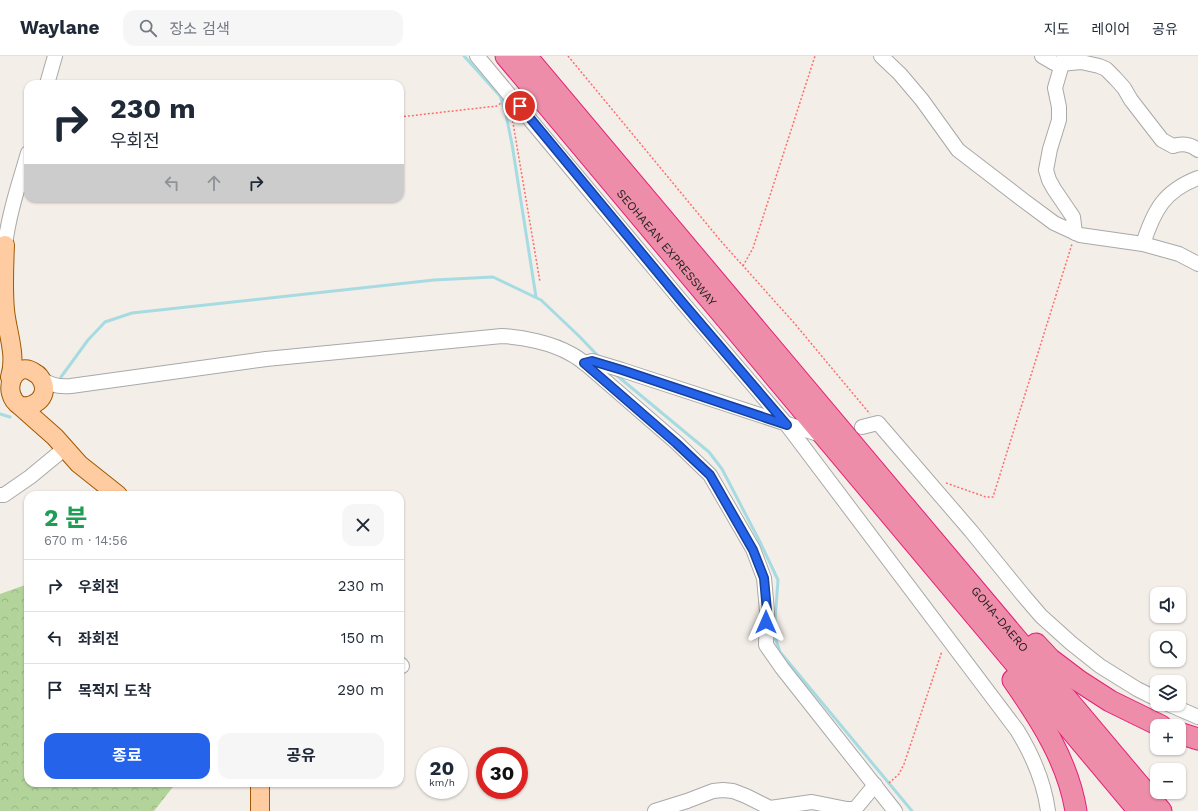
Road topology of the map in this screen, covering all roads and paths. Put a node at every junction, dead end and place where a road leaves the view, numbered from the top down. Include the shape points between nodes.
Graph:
1 (55, 56) edge
2 (477, 56) edge
3 (506, 56) edge
4 (526, 56) edge
5 (568, 56) edge
6 (815, 56) edge
7 (881, 56) edge
8 (1042, 56) edge
9 (1063, 60) edge
10 (48, 80) edge
11 (510, 94) junction
12 (512, 116) dead end
13 (404, 117) edge
14 (1198, 150) edge
15 (24, 166) edge
16 (1198, 178) edge
17 (1075, 233) junction
18 (1143, 244) junction
19 (5, 245) joint
20 (1198, 264) edge
21 (742, 266) junction
22 (540, 282) dead end
23 (10, 340) junction
24 (584, 363) junction
25 (37, 375) junction
26 (5, 381) edge
27 (71, 386) junction
28 (41, 398) junction
29 (11, 402) edge
30 (878, 423) junction
31 (787, 425) junction
32 (862, 427) dead end
33 (828, 434) junction
34 (59, 443) junction
35 (931, 485) junction
36 (113, 491) edge
37 (0, 495) edge
38 (948, 639) junction
39 (1150, 696) edge
40 (1184, 711) edge
41 (1198, 717) edge
42 (1150, 721) edge
43 (1186, 735) edge
44 (1198, 739) edge
45 (879, 786) junction
46 (260, 787) edge
47 (260, 811) edge
48 (655, 811) edge
49 (895, 811) edge
50 (1048, 811) edge
51 (1076, 811) edge
52 (1139, 811) edge
53 (1161, 811) edge

1 - 10 street
2 - 11 street
3 - 33 highway, SEOHAEAN EXPRESSWAY
4 - 33 highway, SEOHAEAN EXPRESSWAY
5 - 21 path
6 - 21 path via 752,248
7 - 17 street via 922,100 958,150 1054,223
8 - 9 street via 1054,63
9 - 14 street via 1106,69 1124,88 1162,140 1174,146 1187,144
9 - 17 street via 1055,88 1059,120 1046,170 1054,189 1073,217
11 - 13 path via 497,106
11 - 31 street
12 - 22 path
15 - 19 street
16 - 18 street via 1178,188 1161,203 1153,216
17 - 18 street
17 - 35 path via 993,497 946,483
18 - 20 street via 1179,254
19 - 23 main road via 3,285
21 - 30 path via 795,324
23 - 25 main road via 24,366
23 - 26 main road via 12,369
24 - 27 street via 554,347 502,336 266,359
24 - 31 street via 592,361 622,370
24 - 45 street via 710,475 753,550 764,578 767,611 766,645
25 - 26 main road via 26,369 20,370
25 - 27 street via 58,387
25 - 28 main road via 44,385
26 - 29 main road
27 - 28 street
28 - 29 main road via 32,406 26,407
28 - 34 main road
29 - 34 main road
30 - 32 street
30 - 35 street
31 - 33 street
31 - 38 street
33 - 42 highway via 1050,659 1110,701
33 - 51 highway via 989,646 1035,711 1058,751 1074,794
33 - 52 highway, GOHA-DAERO
33 - 53 highway, GOHA-DAERO
34 - 36 main road via 79,464
34 - 37 street via 30,477 4,495
35 - 39 street via 1041,616 1100,666
38 - 45 path via 904,764 895,778
38 - 50 street via 1029,749 1036,764
40 - 41 street
43 - 44 highway
45 - 48 street via 855,809 812,802 770,808 739,793 723,790
45 - 49 street
46 - 47 main road

